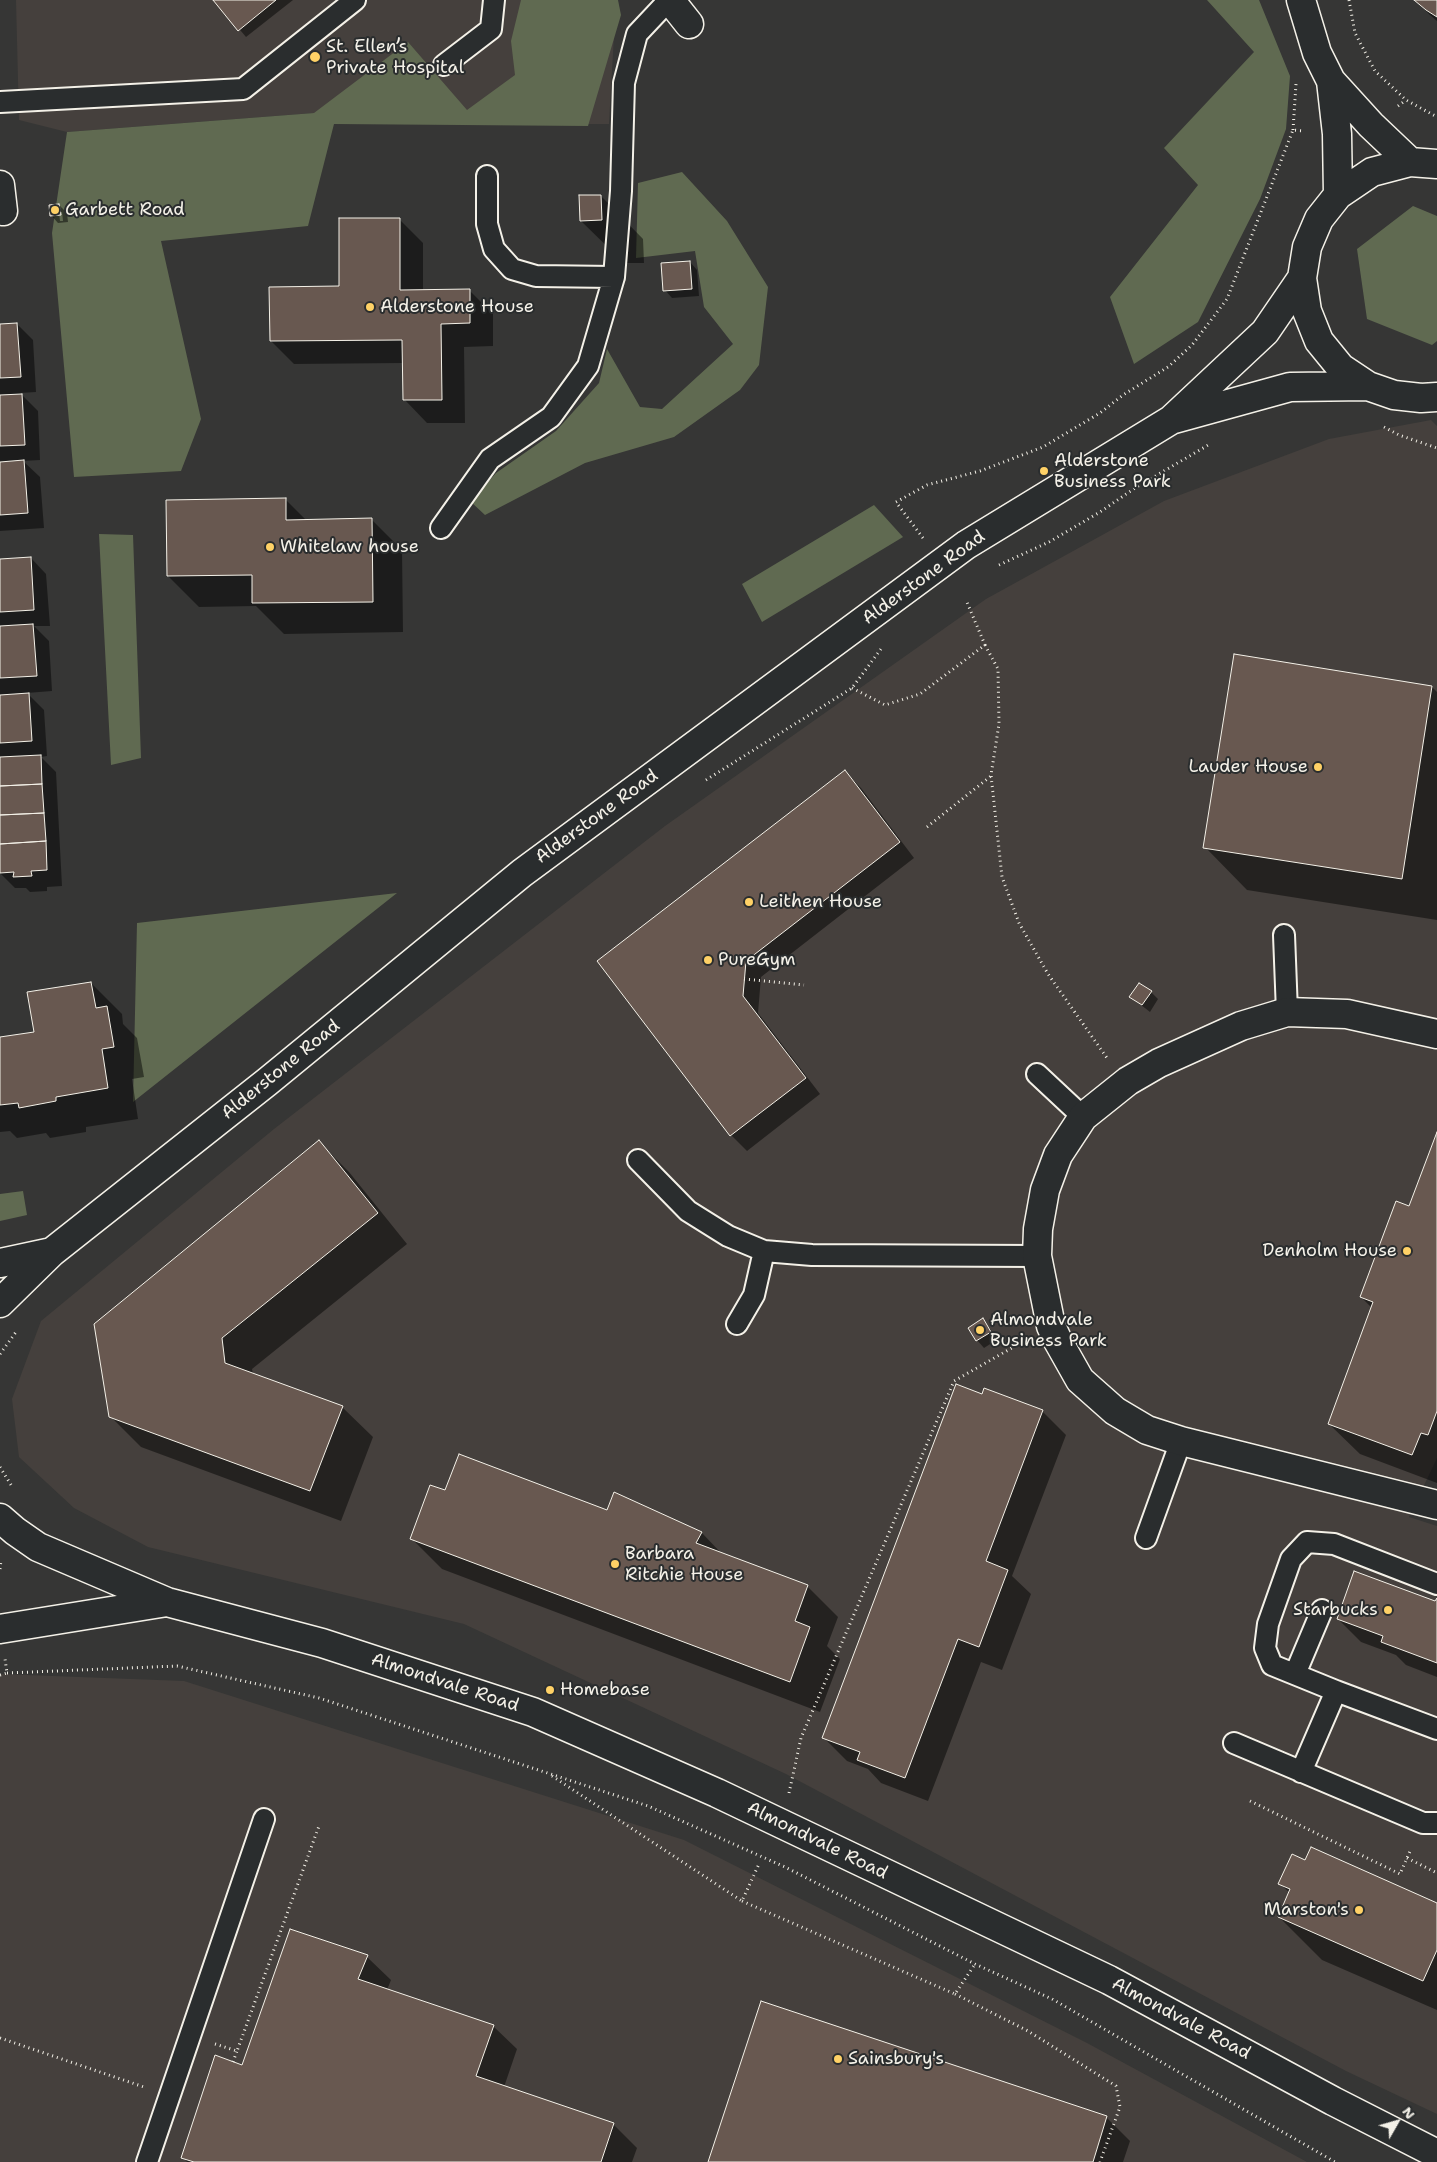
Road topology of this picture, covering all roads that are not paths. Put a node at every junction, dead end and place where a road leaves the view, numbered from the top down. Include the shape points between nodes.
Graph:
1 (355, 0) edge
2 (494, 0) edge
3 (669, 0) edge
4 (1301, 0) edge
5 (689, 24) dead end
6 (444, 65) dead end
7 (1331, 81) junction
8 (0, 102) edge
9 (1410, 162) junction
10 (1437, 164) edge
11 (487, 176) dead end
12 (0, 185) edge
13 (1338, 195) junction
14 (3, 211) dead end
15 (614, 277) junction
16 (1302, 278) junction
17 (1368, 386) junction
18 (1437, 396) edge
19 (1171, 420) junction
20 (441, 528) dead end
21 (1284, 935) dead end
22 (1287, 1012) junction
23 (1437, 1034) edge
24 (1037, 1074) dead end
25 (1083, 1117) junction
26 (638, 1160) dead end
27 (764, 1251) junction
28 (52, 1252) junction
29 (1037, 1256) junction
30 (0, 1263) edge
31 (0, 1303) edge
32 (738, 1324) dead end
33 (1181, 1441) junction
34 (1437, 1505) edge
35 (0, 1518) edge
36 (1146, 1538) dead end
37 (1437, 1584) edge
38 (168, 1602) junction
39 (1322, 1610) dead end
40 (0, 1629) edge
41 (1295, 1674) junction
42 (1336, 1691) junction
43 (1437, 1730) edge
44 (1234, 1743) dead end
45 (1301, 1772) junction
46 (264, 1818) dead end
47 (1430, 1823) edge
48 (1437, 2154) edge
49 (147, 2162) edge

1 - 8 lane via 243,89
2 - 6 lane via 491,30
3 - 5 street
3 - 15 lane via 637,34 624,83 622,191
4 - 7 street via 1317,53
7 - 9 street
7 - 13 street via 1337,134
9 - 10 street
9 - 13 street via 1372,172
11 - 15 lane via 487,224 494,249 512,269 536,276
12 - 14 street
13 - 16 street via 1319,219 1307,247
15 - 20 lane via 588,366 551,417 490,459
16 - 17 street via 1307,311 1320,341 1341,368
16 - 19 street, Alderstone Road via 1265,332
17 - 18 street via 1394,395
17 - 19 street, Alderstone Road via 1290,387
19 - 28 street, Alderstone Road via 966,544 538,861
21 - 22 lane
22 - 23 street via 1347,1014
22 - 25 street via 1242,1026 1159,1063 1128,1081
24 - 25 lane
25 - 29 street via 1058,1154 1044,1190
26 - 27 lane via 688,1211 728,1236
27 - 29 lane via 812,1255
27 - 32 lane via 754,1296
28 - 30 street, Alderstone Road
28 - 31 street, Alderstone Road
29 - 33 street via 1051,1326 1080,1380 1115,1411 1148,1430
33 - 34 street
33 - 36 lane
35 - 38 street, Almondvale Road via 38,1546
37 - 41 lane via 1334,1544 1307,1542 1291,1559 1268,1624 1266,1648 1272,1665
38 - 40 street, Almondvale Road
38 - 48 street, Almondvale Road via 322,1642 533,1712 717,1793 1109,1980
39 - 41 lane
41 - 42 lane
42 - 43 lane
42 - 45 lane
44 - 45 lane
45 - 47 lane
46 - 49 lane

